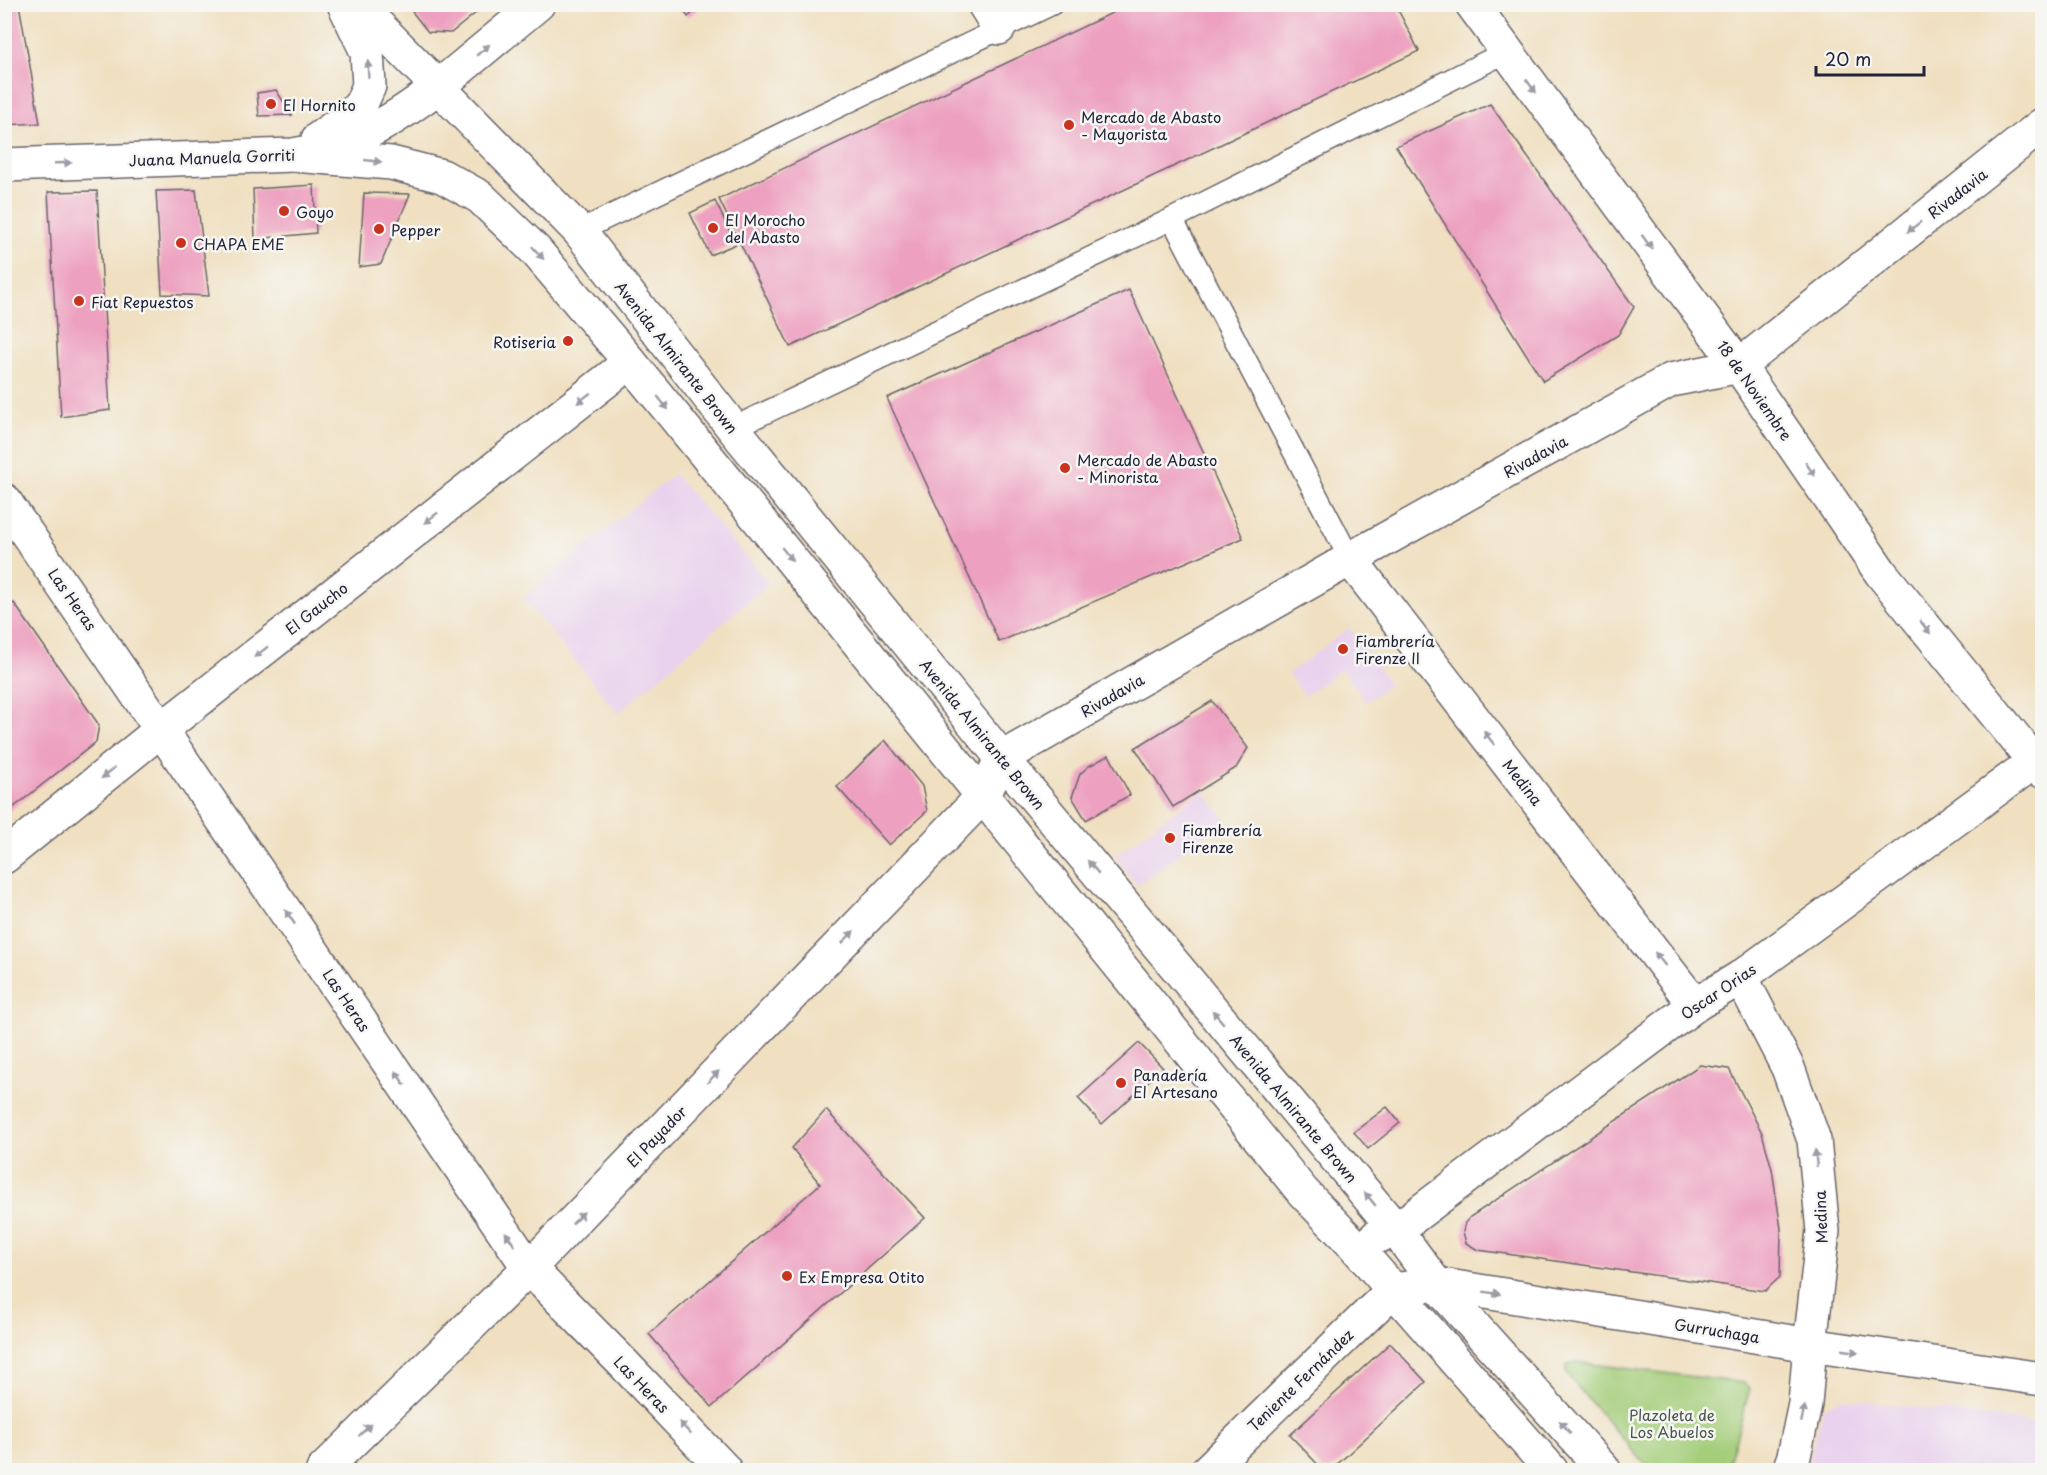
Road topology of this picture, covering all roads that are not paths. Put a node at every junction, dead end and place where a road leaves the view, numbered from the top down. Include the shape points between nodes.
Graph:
1 (344, 4) edge
2 (357, 4) edge
3 (538, 4) edge
4 (1052, 4) edge
5 (1472, 4) edge
6 (992, 16) edge
7 (1506, 52) junction
8 (438, 87) junction
9 (2043, 125) edge
10 (294, 155) junction
11 (4, 165) edge
12 (1172, 219) junction
13 (579, 231) junction
14 (630, 362) junction
15 (1739, 366) junction
16 (733, 428) junction
17 (4, 500) edge
18 (1350, 559) junction
19 (162, 729) junction
20 (1002, 758) junction
21 (2040, 763) edge
22 (983, 796) junction
23 (4, 857) edge
24 (1741, 977) junction
25 (1695, 1005) junction
26 (1396, 1230) junction
27 (1353, 1244) junction
28 (529, 1268) junction
29 (1436, 1284) junction
30 (1393, 1290) junction
31 (1810, 1345) junction
32 (2043, 1378) edge
33 (323, 1470) edge
34 (725, 1470) edge
35 (1208, 1470) edge
36 (1551, 1470) edge
37 (1604, 1470) edge
38 (1789, 1470) edge

10 -> 1 street via 351,115 369,86 367,52
2 - 8 street, Avenida Almirante Brown
8 -> 3 street, Juana Manuela Gorriti
4 - 6 lane
5 - 7 street, 18 de Noviembre
6 - 13 lane
7 - 12 lane
7 -> 15 street, 18 de Noviembre
8 - 10 street, Juana Manuela Gorriti via 366,132 332,147
8 - 13 street, Avenida Almirante Brown
9 -> 15 street, Rivadavia
11 -> 10 street, Juana Manuela Gorriti
10 -> 14 street via 391,163 442,176 464,187 480,197 535,250
12 - 16 lane
12 - 18 lane
13 - 16 street, Avenida Almirante Brown
14 -> 19 street, El Gaucho
14 -> 22 street
15 - 18 street, Rivadavia via 1671,380
15 -> 21 street, 18 de Noviembre via 1881,573
16 - 20 street, Avenida Almirante Brown
17 - 19 street, Las Heras
18 - 20 street, Rivadavia
25 -> 18 street, Medina
19 -> 23 street, El Gaucho
28 -> 19 street, Las Heras
20 - 22 street, El Payador
26 -> 20 street, Avenida Almirante Brown
21 - 24 street, Oscar Orias
22 - 27 street via 1303,1192
28 -> 22 street, El Payador
24 - 25 street, Oscar Orias
31 -> 24 street, Medina via 1824,1231 1814,1140 1788,1068
25 - 26 street, Oscar Orias
26 - 27 street, Oscar Orias
26 - 29 street, Avenida Almirante Brown
27 - 30 street
33 -> 28 street, El Payador
34 -> 28 street, Las Heras
29 - 30 street, Gurruchaga
29 -> 31 street, Gurruchaga
37 -> 29 street, Avenida Almirante Brown
30 - 35 street, Teniente Fernández
30 - 36 street
31 -> 32 street, Gurruchaga
38 -> 31 street, Medina via 1805,1404

